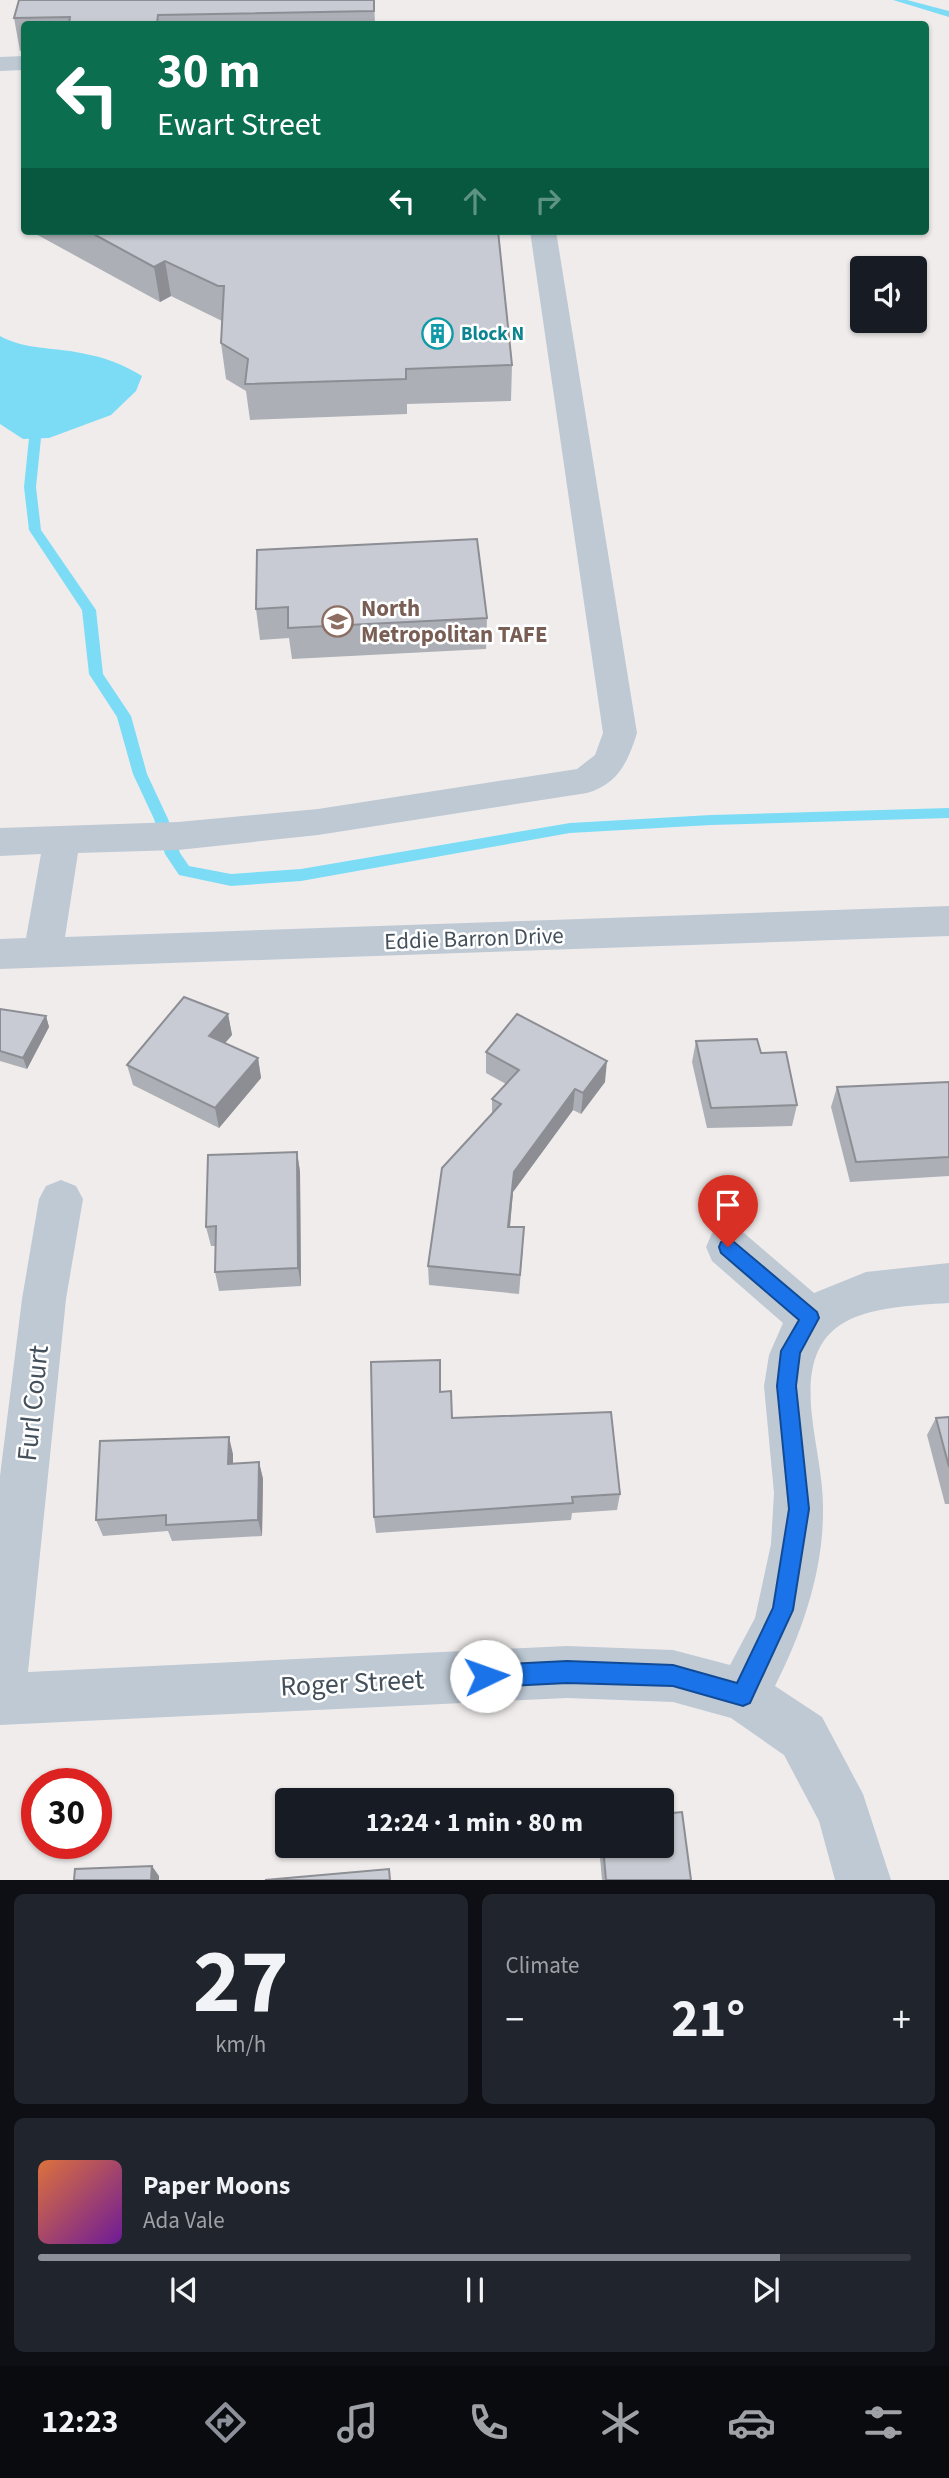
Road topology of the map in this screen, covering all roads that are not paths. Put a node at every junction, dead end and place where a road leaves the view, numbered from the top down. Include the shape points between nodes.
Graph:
1 (21, 63) edge
2 (0, 64) edge
3 (544, 235) edge
4 (62, 840) junction
5 (0, 842) edge
6 (949, 921) edge
7 (43, 953) junction
8 (0, 954) edge
9 (61, 1199) dead end
10 (728, 1247) dead end
11 (949, 1283) edge
12 (810, 1318) junction
13 (0, 1691) edge
14 (743, 1695) junction
15 (0, 1699) edge
16 (863, 1880) edge

1 - 2 street
3 - 4 street via 620,733 610,762 586,780 318,822
4 - 5 street
4 - 7 street
6 - 7 street, Eddie Barron Drive
7 - 8 street, Eddie Barron Drive
9 - 13 street, Furl Court via 44,1298
10 - 12 street
11 - 12 street via 853,1294
12 - 14 street via 791,1351 787,1386 799,1509 783,1610
14 - 15 street, Roger Street via 673,1675 567,1672
14 - 16 street, Roger Street via 803,1736 844,1813

